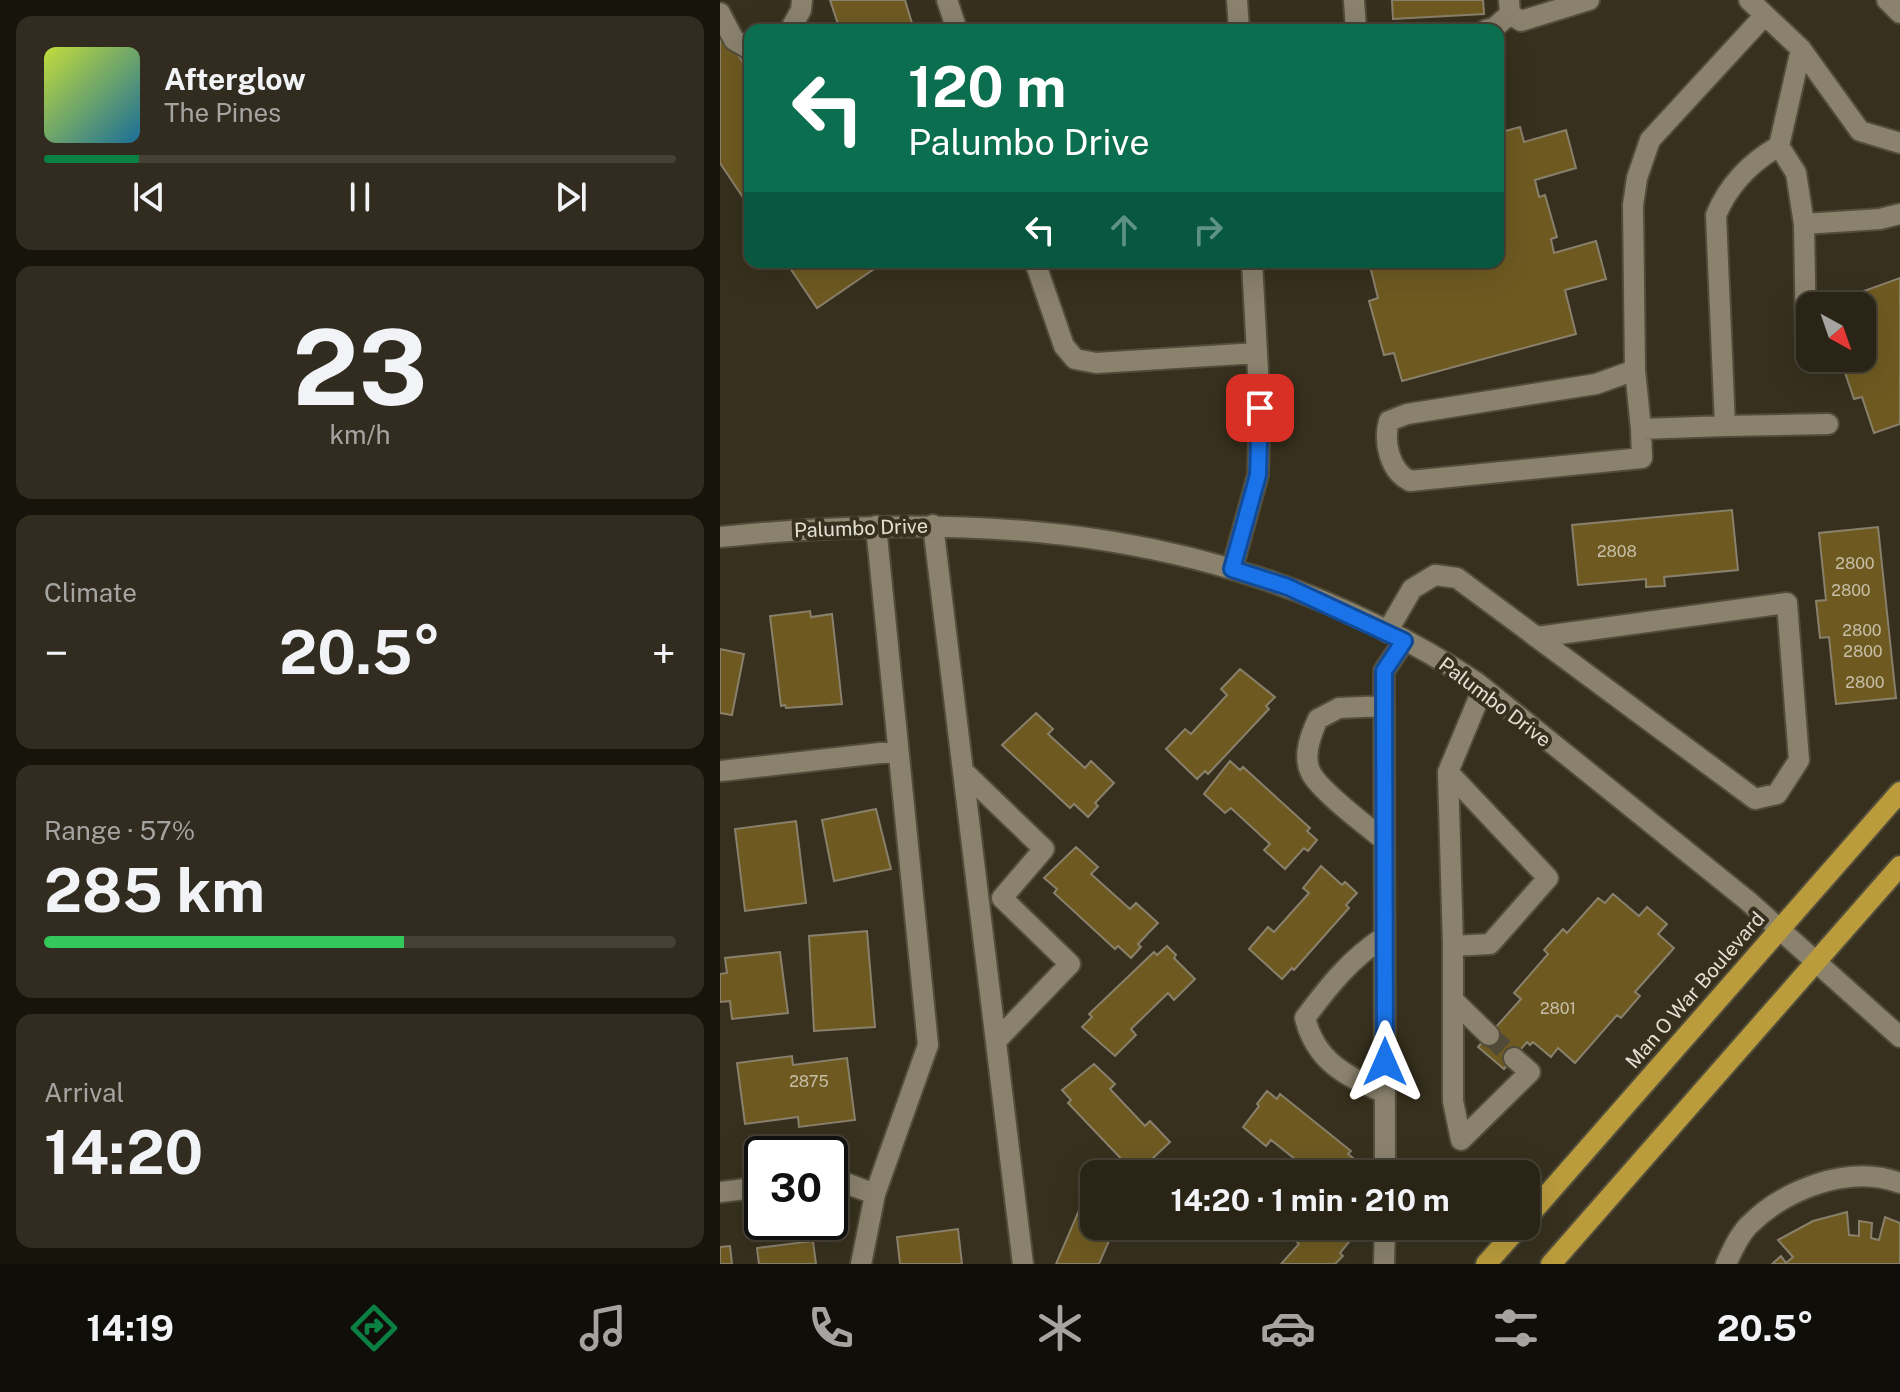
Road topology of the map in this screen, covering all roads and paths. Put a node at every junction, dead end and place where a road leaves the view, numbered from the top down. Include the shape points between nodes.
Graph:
1 (802, 0) edge
2 (947, 0) edge
3 (1237, 0) edge
4 (1354, 0) edge
5 (1589, 0) edge
6 (1749, 0) edge
7 (1887, 0) edge
8 (1510, 7) edge
9 (720, 13) edge
10 (1900, 13) edge
11 (1765, 15) junction
12 (793, 24) edge
13 (955, 24) edge
14 (1239, 24) edge
15 (1356, 24) edge
16 (1497, 24) edge
17 (744, 46) edge
18 (1801, 49) junction
19 (1900, 143) edge
20 (1779, 146) junction
21 (1900, 214) edge
22 (1804, 224) junction
23 (1037, 268) edge
24 (1252, 268) edge
25 (1805, 292) edge
26 (1257, 353) junction
27 (1635, 370) junction
28 (1828, 424) dead end
29 (1725, 426) junction
30 (1641, 429) junction
31 (933, 525) junction
32 (876, 526) junction
33 (720, 537) edge
34 (1232, 569) junction
35 (1395, 636) junction
36 (1537, 637) junction
37 (1483, 688) junction
38 (1384, 706) junction
39 (898, 751) junction
40 (721, 771) edge
41 (963, 771) junction
42 (1448, 772) junction
43 (1900, 792) edge
44 (1384, 840) junction
45 (1900, 866) edge
46 (1002, 898) junction
47 (978, 899) junction
48 (1780, 929) junction
49 (1384, 937) junction
50 (1453, 946) junction
51 (1818, 961) junction
52 (1453, 1000) junction
53 (1489, 1035) tunnel mouth
54 (1900, 1037) edge
55 (996, 1041) junction
56 (1514, 1058) tunnel mouth
57 (1385, 1093) junction
58 (1385, 1160) edge
59 (1900, 1183) edge
60 (848, 1184) edge
61 (744, 1189) edge
62 (720, 1192) edge
63 (875, 1194) junction
64 (1540, 1203) edge
65 (1385, 1240) edge
66 (1507, 1240) edge
67 (861, 1264) edge
68 (1023, 1264) edge
69 (1384, 1264) edge
70 (1486, 1264) edge
71 (1551, 1264) edge
72 (1726, 1264) edge

1 - 12 street
2 - 13 street
3 - 14 street
4 - 15 street
5 - 8 street via 1521,21
6 - 11 street
7 - 10 street
8 - 16 street
9 - 17 street via 734,40
11 - 18 street
11 - 27 street via 1650,140 1644,156 1633,205
18 - 19 street via 1860,131
18 - 20 street
20 - 22 street via 1796,173
20 - 29 street via 1754,161 1716,215
21 - 22 street
22 - 25 street
23 - 26 street via 1064,346 1075,359 1096,363
24 - 26 street
26 - 34 street via 1258,475
27 - 30 street
27 - 30 street via 1596,384 1407,414 1389,421 1386,431 1392,464 1410,481 1642,458
28 - 29 street
29 - 30 street
31 - 32 street, Palumbo Drive
31 - 34 street, Palumbo Drive via 1009,528 1117,542
31 - 41 street
32 - 33 street, Palumbo Drive
32 - 39 street
34 - 35 street, Palumbo Drive via 1288,587
35 - 36 street via 1412,589 1435,575 1457,578
35 - 37 street, Palumbo Drive
35 - 38 street via 1384,671
36 - 36 street via 1755,799 1777,794 1799,760 1787,603
37 - 42 street
37 - 48 street, Palumbo Drive
38 - 44 street
38 - 44 street via 1339,708 1318,719 1308,741 1310,772
39 - 40 street
39 - 63 street via 928,1045
41 - 46 street via 1044,849
41 - 47 street
42 - 50 street
42 - 50 street via 1548,878 1490,944
43 - 48 main road, Man O War Boulevard
44 - 49 street
45 - 51 main road
46 - 47 street
46 - 55 street via 1070,964
47 - 55 street
48 - 51 street, Palumbo Drive
48 - 64 main road, Man O War Boulevard
49 - 57 street
49 - 57 street via 1359,953 1305,1018 1310,1037 1328,1062
50 - 52 street
51 - 54 street, Palumbo Drive
51 - 71 main road
52 - 53 street
52 - 56 street via 1453,1101 1461,1140 1530,1072
55 - 68 street
57 - 58 street
59 - 72 street via 1835,1179 1801,1191 1748,1227
60 - 63 street
61 - 62 street
63 - 67 street
65 - 69 street
66 - 70 main road

